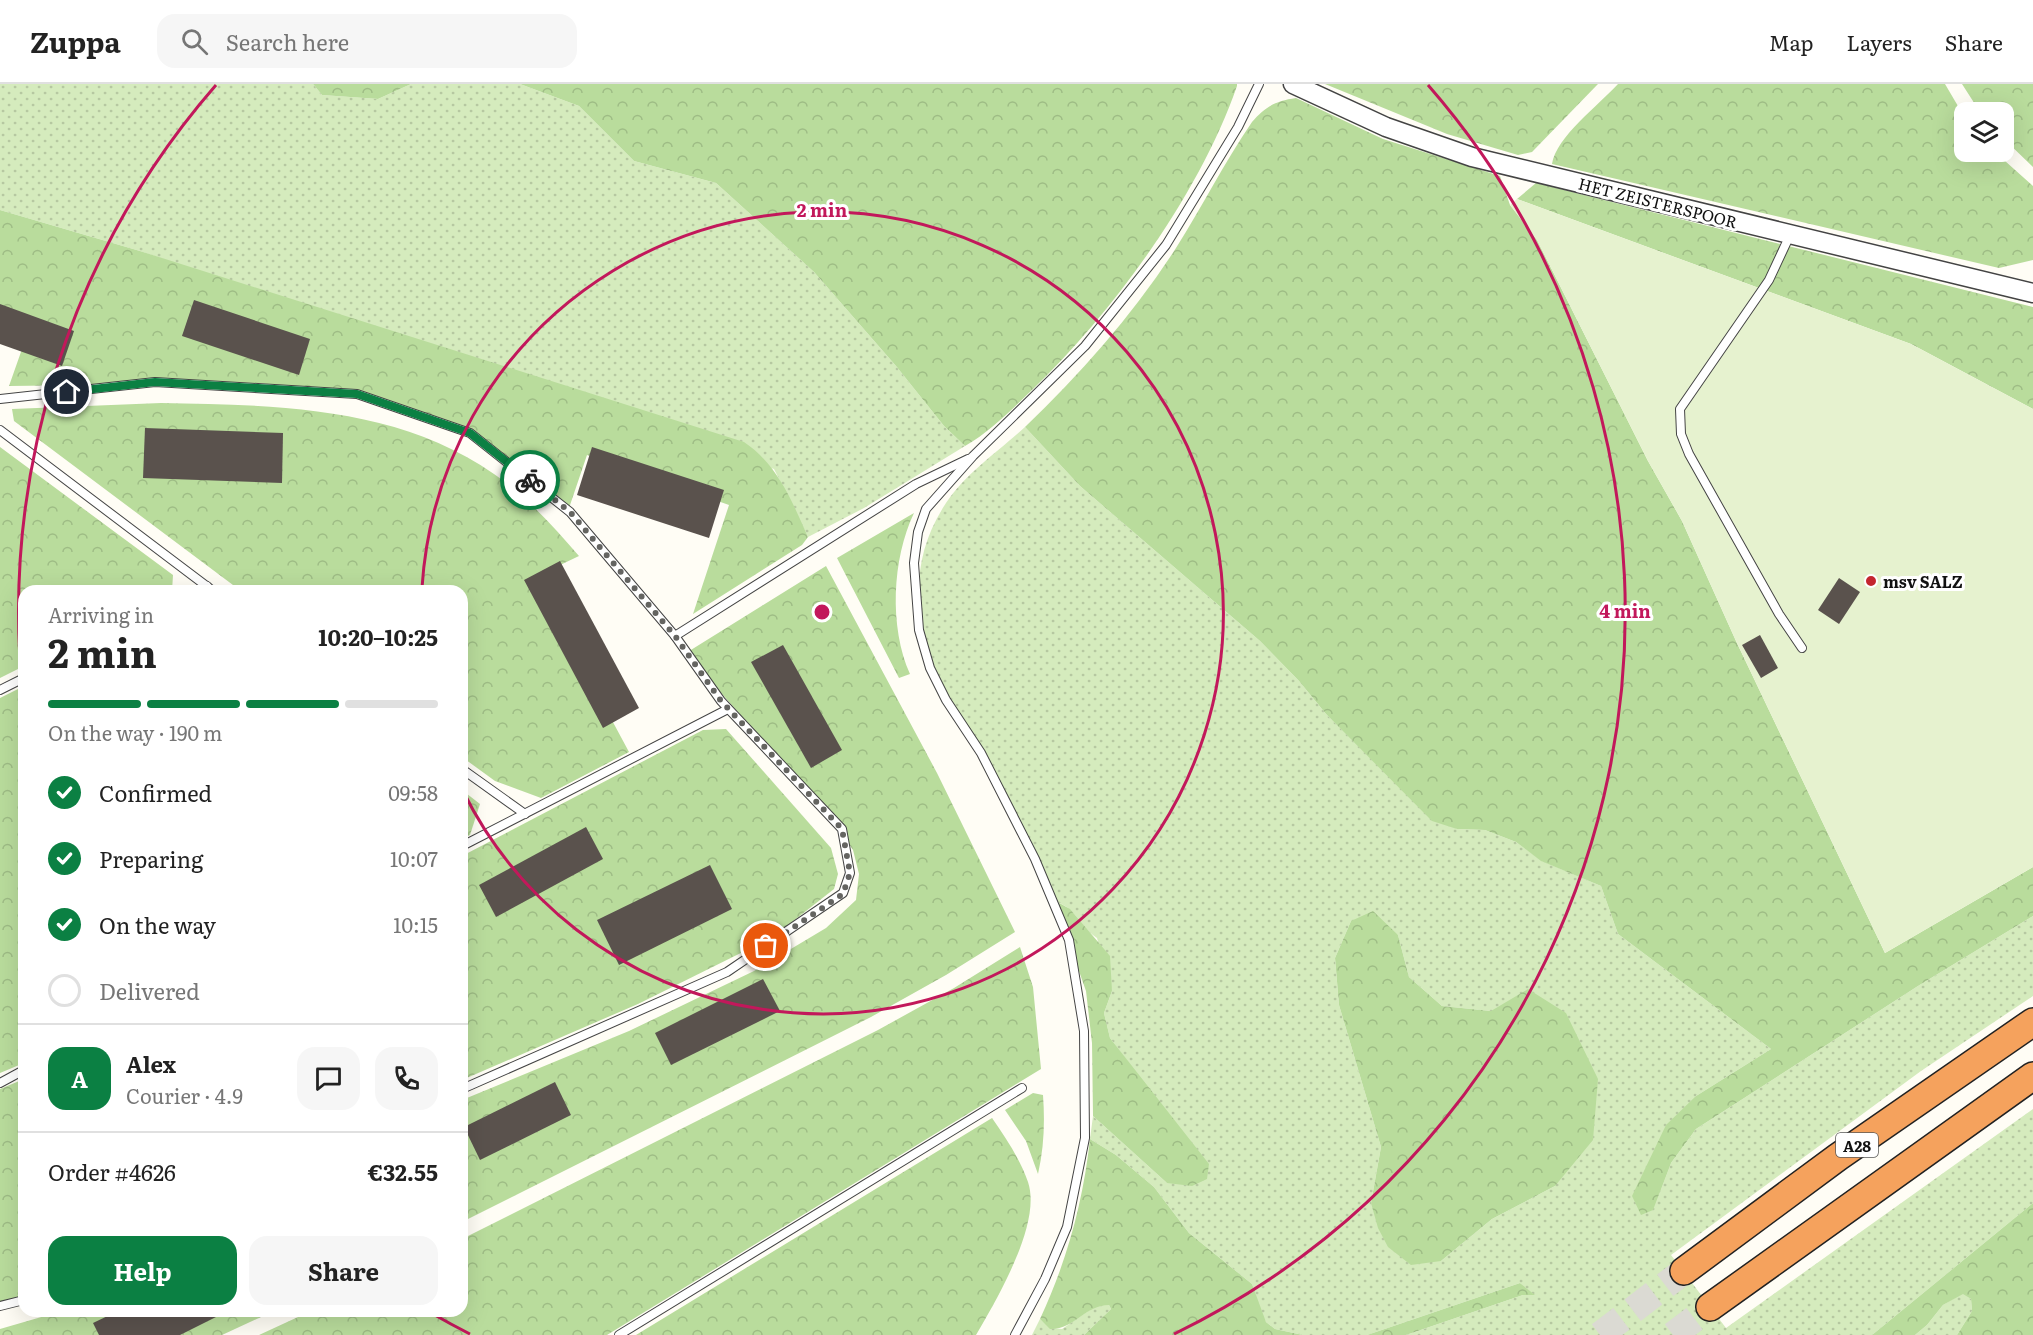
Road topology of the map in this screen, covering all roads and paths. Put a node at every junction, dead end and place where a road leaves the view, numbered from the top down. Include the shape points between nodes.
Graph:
1 (1259, 84) edge
2 (1293, 84) edge
3 (1790, 235) junction
4 (2033, 293) edge
5 (0, 399) edge
6 (0, 430) edge
7 (973, 456) junction
8 (205, 585) edge
9 (675, 636) junction
10 (1802, 648) dead end
11 (18, 681) edge
12 (0, 690) edge
13 (728, 709) junction
14 (468, 773) edge
15 (525, 814) junction
16 (468, 843) edge
17 (2033, 1023) edge
18 (18, 1073) edge
19 (2033, 1076) edge
20 (0, 1083) edge
21 (468, 1086) edge
22 (1022, 1088) dead end
23 (1684, 1271) tunnel mouth
24 (18, 1302) edge
25 (0, 1306) edge
26 (1710, 1307) tunnel mouth
27 (619, 1335) edge
28 (1015, 1335) edge

1 - 7 lane via 1238,127 1166,245 1085,346
2 - 3 street, HET ZEISTERSPOOR via 1386,127 1472,157
3 - 4 street, HET ZEISTERSPOOR
3 - 10 lane via 1769,280 1680,409 1681,434 1689,454
5 - 9 lane via 155,382 357,394 470,433 570,512
6 - 8 lane
7 - 9 lane via 916,484
7 - 28 lane via 926,509 918,532 914,563 919,630 940,690 986,763 1035,859 1069,940 1084,1031 1085,1138 1067,1227
9 - 13 lane
11 - 12 lane
13 - 15 lane
13 - 21 lane via 842,829 850,873 843,894 727,972
14 - 15 lane
15 - 16 lane
17 - 23 highway, A28 via 1838,1157
18 - 20 lane
19 - 26 highway, A28
22 - 27 lane
24 - 25 lane

